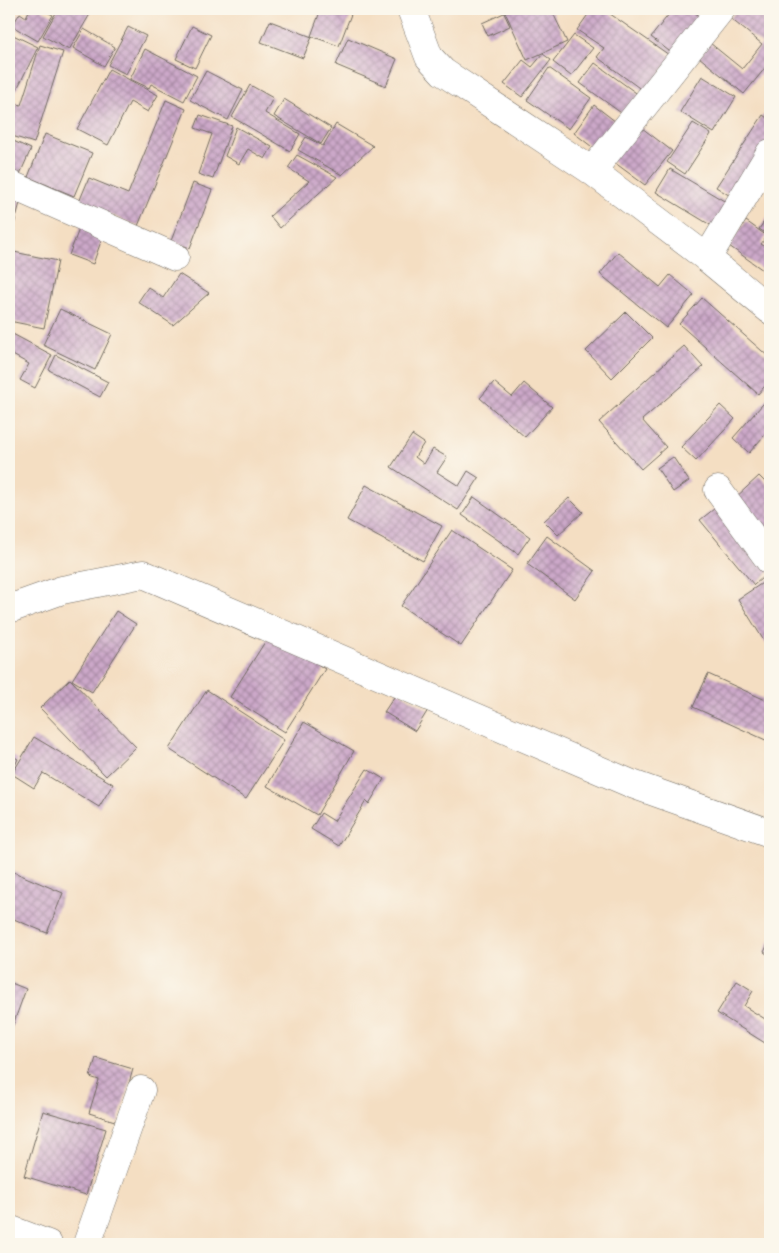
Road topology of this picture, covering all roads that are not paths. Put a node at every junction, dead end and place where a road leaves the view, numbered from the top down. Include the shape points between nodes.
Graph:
1 (411, 9) edge
2 (721, 9) edge
3 (770, 153) edge
4 (592, 171) junction
5 (9, 184) edge
6 (175, 257) dead end
7 (707, 258) junction
8 (770, 310) edge
9 (718, 490) dead end
10 (770, 561) edge
11 (9, 609) edge
12 (770, 833) edge
13 (141, 1090) dead end
14 (9, 1229) edge
15 (48, 1244) edge
16 (87, 1244) edge

1 - 4 street via 429,57 443,72
2 - 4 street
3 - 7 street
4 - 7 street
5 - 6 street
7 - 8 street
9 - 10 street
11 - 12 street via 62,590 143,574 632,784
13 - 16 street
14 - 15 street

